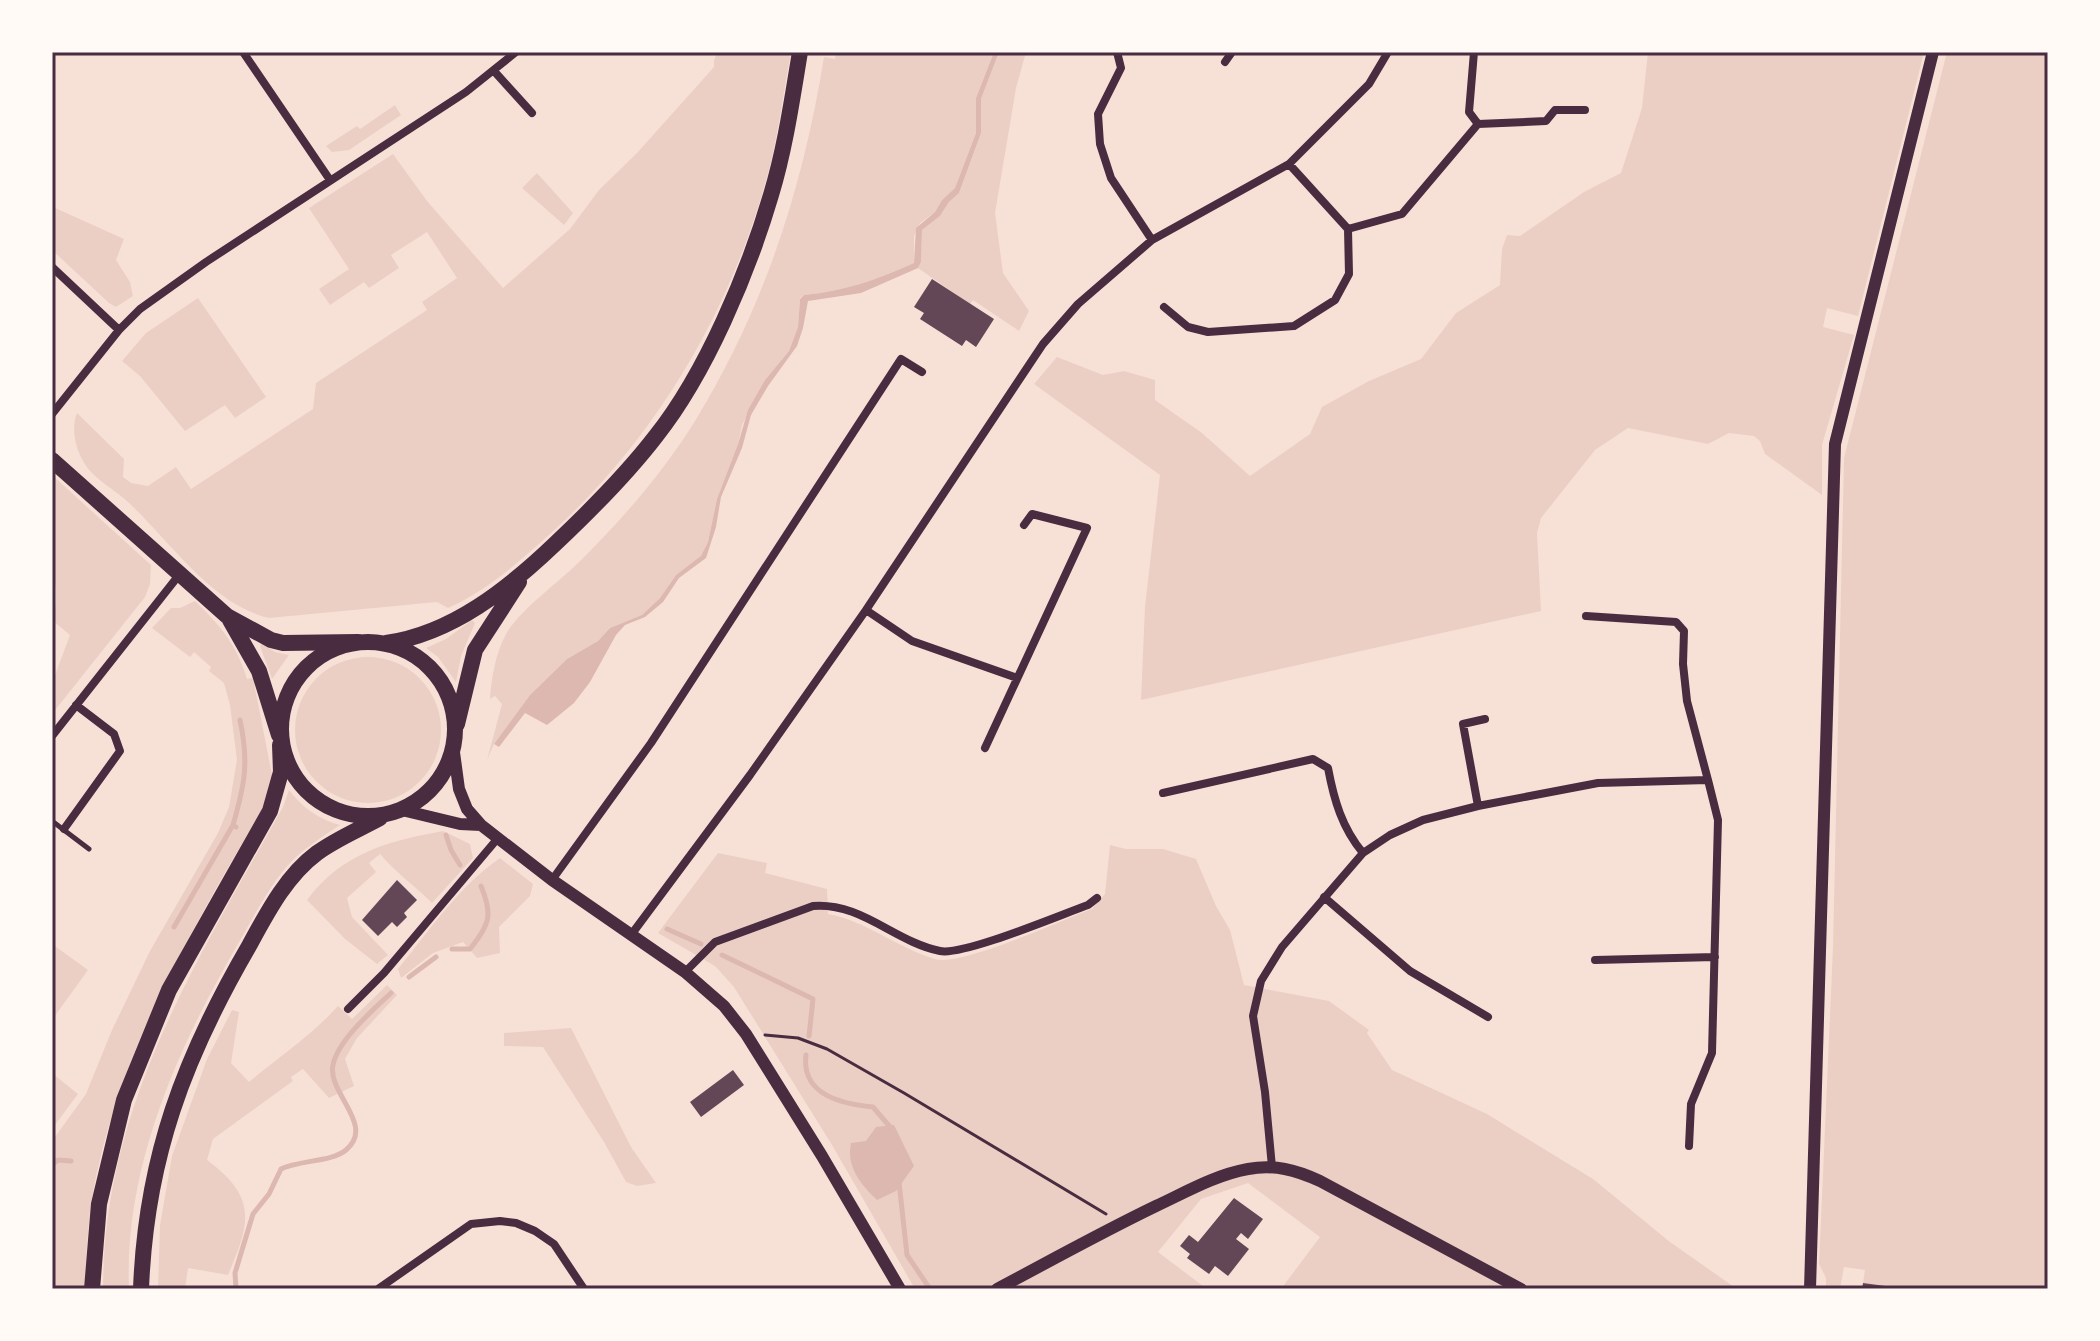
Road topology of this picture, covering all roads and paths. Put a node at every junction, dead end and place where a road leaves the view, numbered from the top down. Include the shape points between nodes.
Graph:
1 (243, 52) edge
2 (516, 52) edge
3 (800, 52) edge
4 (1117, 52) edge
5 (1232, 52) edge
6 (1388, 52) edge
7 (1474, 52) edge
8 (1933, 52) edge
9 (1225, 62) dead end
10 (494, 71) junction
11 (1585, 110) dead end
12 (532, 113) dead end
13 (1478, 124) junction
14 (1289, 164) junction
15 (330, 180) junction
16 (1348, 229) junction
17 (1152, 240) junction
18 (52, 267) edge
19 (1164, 307) dead end
20 (119, 330) junction
21 (922, 372) dead end
22 (52, 414) edge
23 (52, 460) edge
24 (1024, 525) dead end
25 (527, 571) junction
26 (179, 575) junction
27 (866, 610) junction
28 (227, 616) junction
29 (1586, 616) dead end
30 (358, 642) junction
31 (386, 643) junction
32 (1017, 678) junction
33 (76, 705) junction
34 (1485, 719) dead end
35 (52, 736) edge
36 (280, 740) junction
37 (453, 742) junction
38 (985, 748) dead end
39 (1708, 780) junction
40 (1163, 793) dead end
41 (1478, 806) junction
42 (406, 811) junction
43 (380, 818) junction
44 (52, 821) edge
45 (481, 825) junction
46 (64, 829) junction
47 (498, 838) junction
48 (89, 849) dead end
49 (1363, 853) junction
50 (552, 880) junction
51 (1324, 897) junction
52 (1097, 898) dead end
53 (631, 935) junction
54 (1715, 957) junction
55 (1595, 960) dead end
56 (685, 972) junction
57 (348, 1009) dead end
58 (1488, 1017) dead end
59 (746, 1034) junction
60 (1689, 1146) dead end
61 (1272, 1167) junction
62 (1116, 1225) junction
63 (92, 1289) edge
64 (141, 1289) edge
65 (378, 1289) edge
66 (584, 1289) edge
67 (900, 1289) edge
68 (997, 1289) edge
69 (1521, 1289) edge
70 (1810, 1289) edge

1 - 15 street
2 - 10 street
3 - 25 main road via 771,195 725,318 658,434 610,491
4 - 17 street via 1121,68 1098,114 1100,144 1111,178
5 - 9 street
6 - 14 street via 1369,84
7 - 13 street via 1469,112
8 - 70 street via 1835,444
10 - 12 street
10 - 15 street
11 - 13 street via 1555,110 1546,121
13 - 16 street via 1402,214
14 - 16 street
14 - 17 street
15 - 20 street via 162,292
16 - 19 street via 1349,274 1335,300 1294,326 1208,332 1188,327
17 - 27 street via 1078,304 1043,344
18 - 20 street
20 - 22 street
21 - 50 street via 901,359 651,743
23 - 26 main road
24 - 32 street via 1032,514 1087,528
25 - 31 main road via 450,624
25 - 37 main road via 475,650
26 - 28 main road
26 - 33 street
27 - 32 street via 912,641
27 - 53 street
28 - 30 main road via 283,643
28 - 36 main road via 259,671
29 - 39 street via 1662,619 1676,622 1684,631 1687,701
30 - 31 main road
30 - 36 main road via 308,665 282,706
31 - 37 main road via 412,653 434,671 453,711
32 - 38 street
33 - 35 street
33 - 46 street via 114,734 120,751
34 - 41 street via 1463,724
36 - 43 main road via 307,792 331,808
36 - 63 main road via 281,772 270,811 169,990 124,1100 99,1204
37 - 42 main road via 447,769 436,786
37 - 45 street via 459,789
39 - 41 street via 1598,783
39 - 54 street via 1718,820
40 - 49 street via 1313,759 1328,768 1333,798 1349,836
41 - 49 street via 1423,820
42 - 43 main road
42 - 45 street
43 - 64 main road via 317,853 298,871 228,982 183,1080 157,1155
44 - 46 lane
45 - 47 street
46 - 48 lane
47 - 50 street
47 - 57 street
49 - 51 street
50 - 53 street
51 - 58 street via 1410,971
51 - 61 street via 1261,981 1253,1016
52 - 56 street via 966,949 943,952 908,941 850,910 813,906 715,942
53 - 56 street
54 - 55 street
54 - 60 street via 1712,1053 1691,1104
56 - 59 street
59 - 62 path via 798,1038 827,1049 1104,1211
59 - 67 street
61 - 62 street via 1208,1181
61 - 69 street via 1320,1181
62 - 68 street
65 - 66 street via 471,1224 500,1221 526,1227 554,1244

